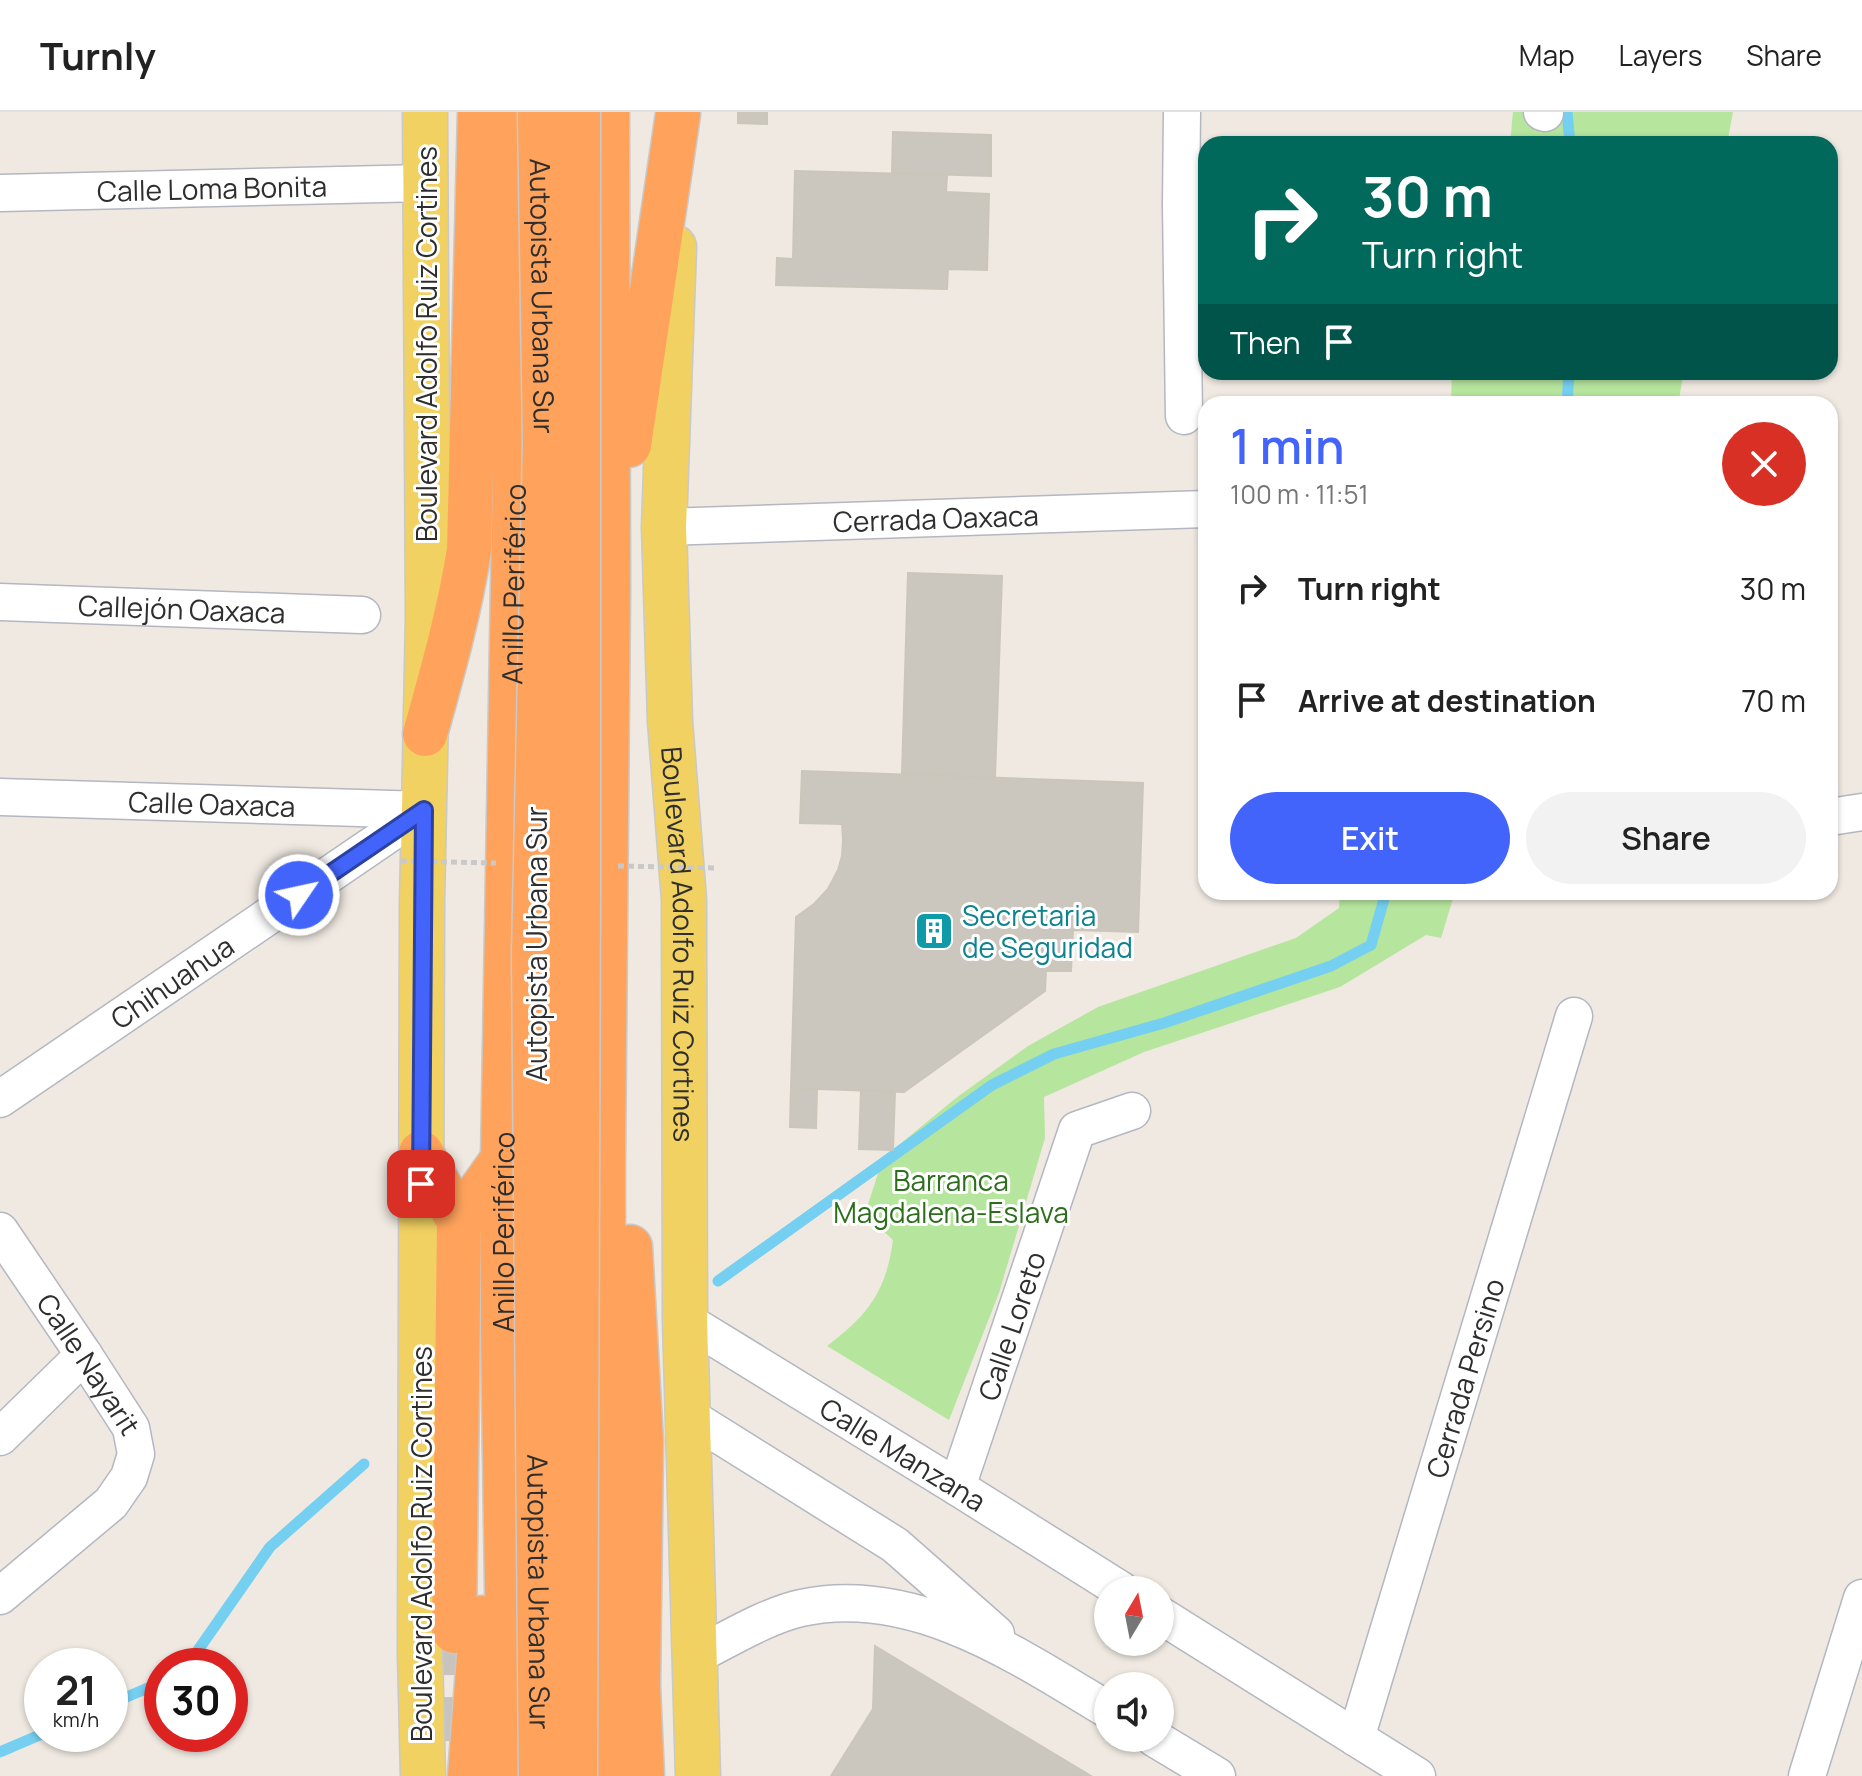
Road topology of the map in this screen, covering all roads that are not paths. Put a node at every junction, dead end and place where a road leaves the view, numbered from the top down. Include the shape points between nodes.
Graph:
1 (425, 112) edge
2 (480, 112) edge
3 (515, 112) edge
4 (540, 112) edge
5 (578, 112) edge
6 (607, 112) edge
7 (1182, 112) edge
8 (678, 113) edge
9 (425, 183) junction
10 (0, 193) edge
11 (1184, 416) dead end
12 (1198, 509) edge
13 (664, 527) junction
14 (608, 590) junction
15 (0, 602) edge
16 (362, 615) dead end
17 (425, 734) junction
18 (0, 797) edge
19 (424, 810) junction
20 (1862, 812) edge
21 (1838, 816) edge
22 (1574, 1016) dead end
23 (0, 1099) edge
24 (1132, 1111) dead end
25 (421, 1153) junction
26 (603, 1156) junction
27 (503, 1159) junction
28 (459, 1221) junction
29 (0, 1231) edge
30 (685, 1320) junction
31 (503, 1332) junction
32 (84, 1355) junction
33 (687, 1415) junction
34 (0, 1437) edge
35 (957, 1487) junction
36 (1099, 1576) edge
37 (0, 1596) edge
38 (1862, 1598) edge
39 (1174, 1624) edge
40 (454, 1631) tunnel mouth
41 (695, 1656) junction
42 (1024, 1659) junction
43 (1094, 1702) edge
44 (1356, 1738) junction
45 (1174, 1750) edge
46 (423, 1776) edge
47 (470, 1776) edge
48 (510, 1776) edge
49 (541, 1776) edge
50 (575, 1776) edge
51 (603, 1776) edge
52 (642, 1776) edge
53 (698, 1776) edge
54 (1217, 1776) edge
55 (1417, 1776) edge
56 (1807, 1776) edge

1 - 9 main road, Boulevard Adolfo Ruiz Cortines
2 - 17 highway via 469,550
3 - 27 highway, Anillo Periférico via 515,469
4 - 49 highway, Autopista Urbana Sur, bridge via 545,443 534,970
5 - 50 highway, Autopista Urbana Sur, bridge
6 - 14 highway
7 - 11 street
8 - 13 main road, Boulevard Adolfo Ruiz Cortines
8 - 14 highway
9 - 10 street, Calle Loma Bonita
9 - 17 main road, Boulevard Adolfo Ruiz Cortines
12 - 13 street, Cerrada Oaxaca
13 - 30 main road, Boulevard Adolfo Ruiz Cortines via 670,721 684,900
14 - 26 highway
15 - 16 street, Callejón Oaxaca
17 - 19 main road, Boulevard Adolfo Ruiz Cortines
18 - 19 street, Calle Oaxaca
19 - 23 street, Chihuahua
19 - 25 main road, Boulevard Adolfo Ruiz Cortines
20 - 21 street
22 - 44 street, Cerrada Persino
24 - 35 street, Calle Loreto via 1077,1130
25 - 28 highway
25 - 46 main road, Boulevard Adolfo Ruiz Cortines
26 - 51 highway
26 - 52 highway via 630,1243 641,1441
27 - 28 highway
27 - 31 highway, Anillo Periférico
28 - 40 highway
29 - 32 street, Calle Nayarit
30 - 33 main road, Boulevard Adolfo Ruiz Cortines
30 - 35 street, Calle Manzana
31 - 47 highway
31 - 48 highway, Anillo Periférico
32 - 34 street
32 - 37 street, Calle Nayarit via 131,1428 136,1454 129,1477 111,1503
33 - 41 main road, Boulevard Adolfo Ruiz Cortines
33 - 42 street via 895,1545
35 - 36 street, Calle Manzana
38 - 56 street
39 - 44 street
41 - 42 street via 798,1609 833,1603 895,1607 957,1627
41 - 53 main road, Boulevard Adolfo Ruiz Cortines
42 - 43 street
44 - 55 street
45 - 54 street

